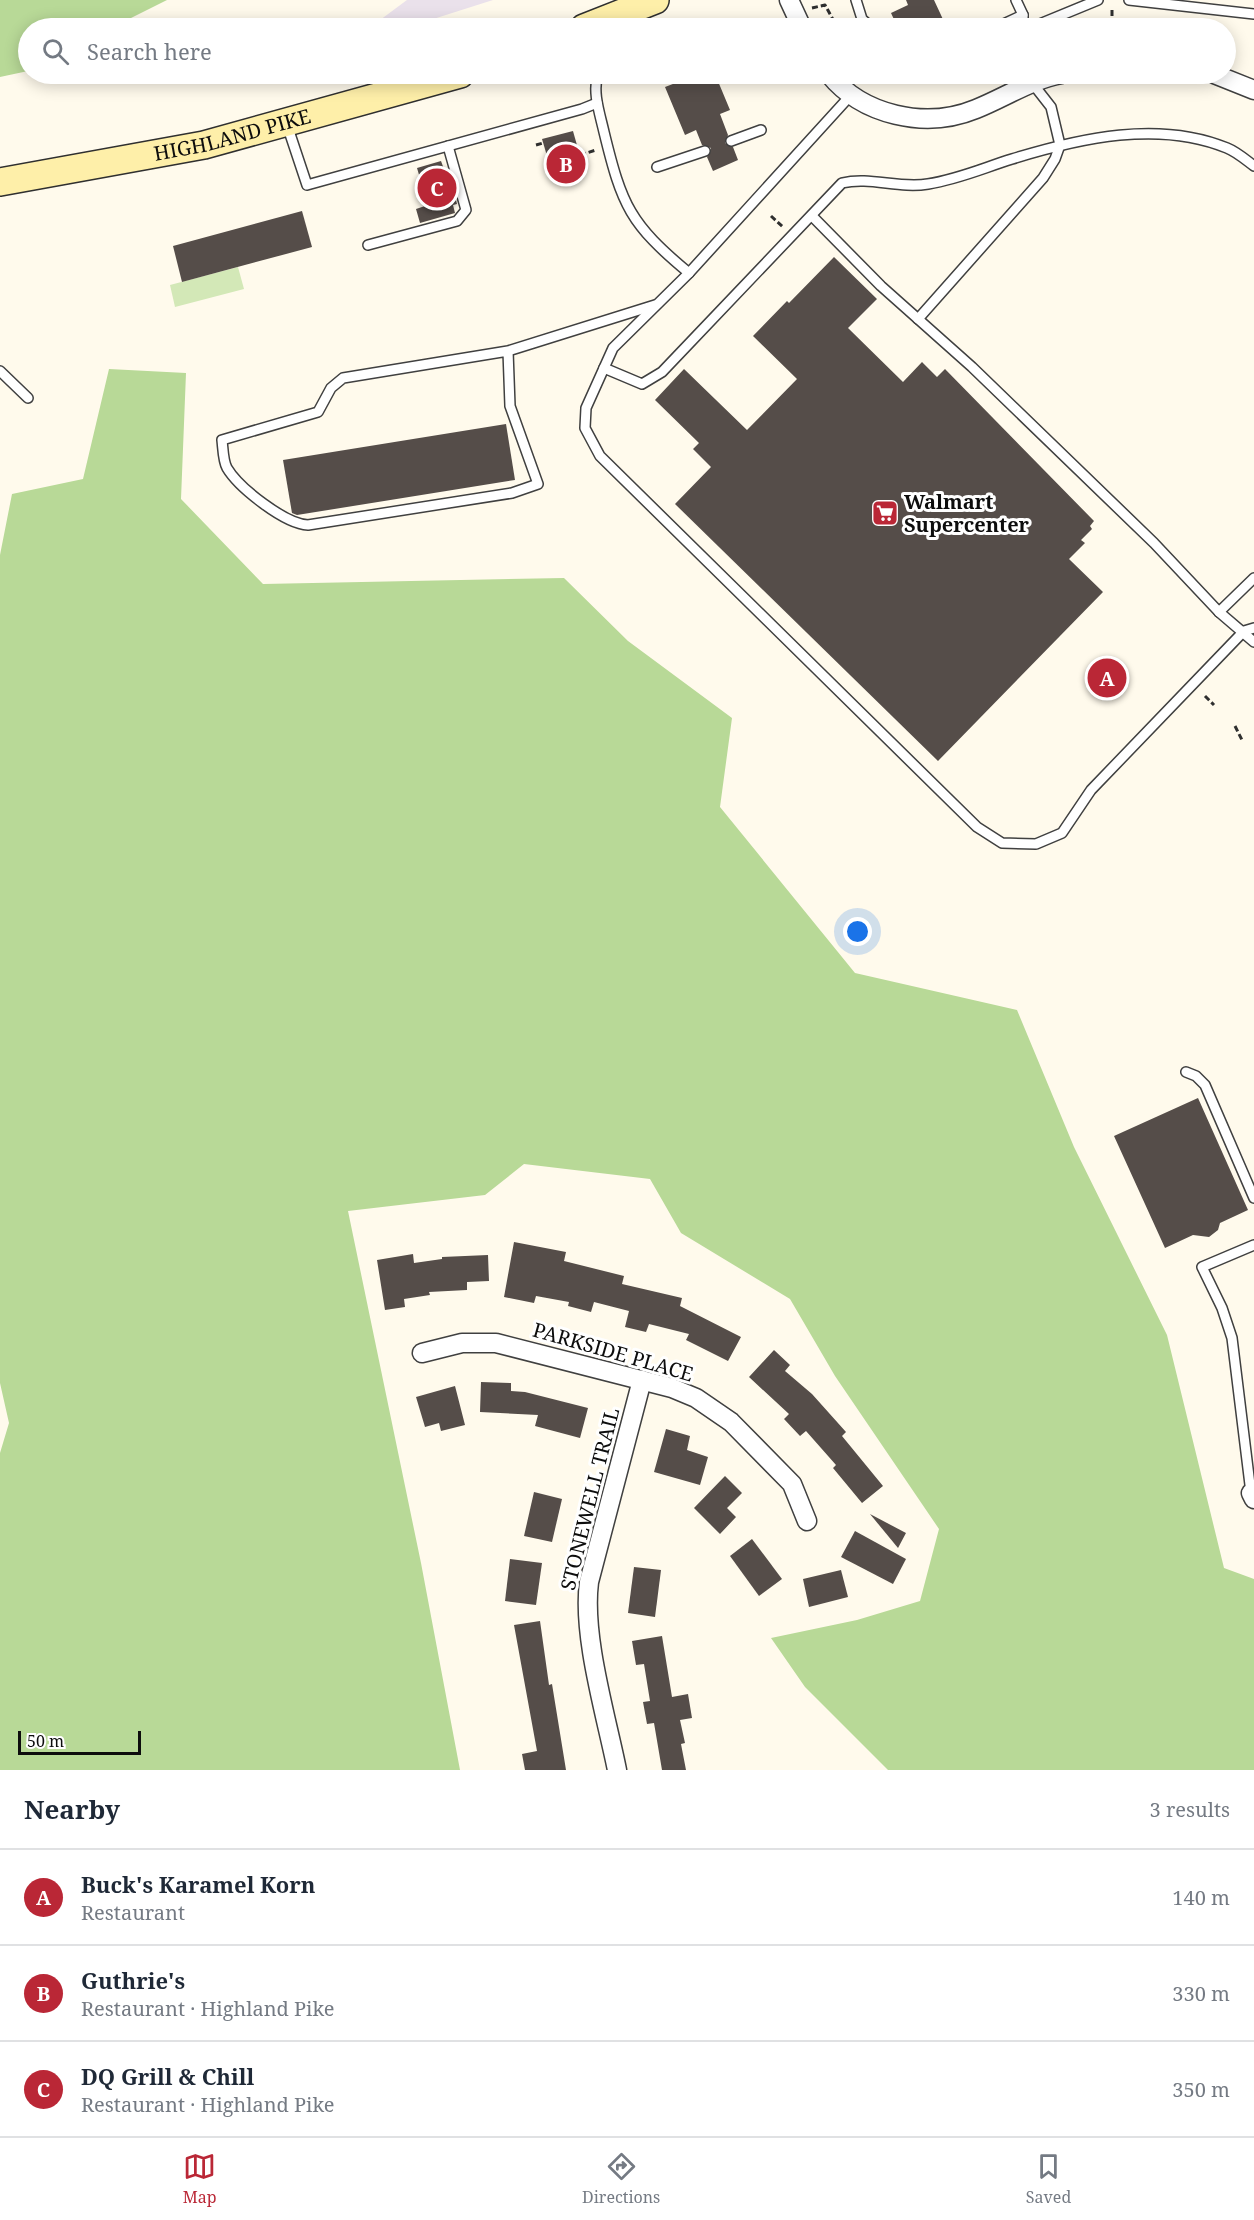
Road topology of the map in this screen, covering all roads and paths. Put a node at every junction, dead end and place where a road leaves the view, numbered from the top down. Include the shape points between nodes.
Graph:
1 (656, 0) edge
2 (789, 0) edge
3 (856, 0) edge
4 (1098, 0) edge
5 (1129, 0) edge
6 (1019, 1) edge
7 (812, 8) dead end
8 (1112, 10) dead end
9 (1254, 14) edge
10 (1023, 15) joint
11 (622, 18) edge
12 (797, 18) edge
13 (832, 18) edge
14 (862, 18) edge
15 (1017, 18) edge
16 (1054, 18) edge
17 (1112, 18) edge
18 (1236, 81) edge
19 (425, 84) edge
20 (597, 84) edge
21 (838, 84) edge
22 (1023, 84) edge
23 (1036, 84) edge
24 (1252, 86) edge
25 (850, 96) junction
26 (597, 103) junction
27 (287, 123) junction
28 (760, 130) dead end
29 (731, 141) dead end
30 (543, 143) dead end
31 (536, 145) dead end
32 (1060, 145) junction
33 (448, 146) junction
34 (598, 149) dead end
35 (705, 151) dead end
36 (580, 155) dead end
37 (1254, 166) edge
38 (657, 168) dead end
39 (0, 182) edge
40 (771, 216) dead end
41 (812, 216) junction
42 (787, 230) dead end
43 (368, 244) dead end
44 (689, 273) junction
45 (658, 304) junction
46 (918, 319) junction
47 (508, 351) junction
48 (604, 368) junction
49 (0, 371) edge
50 (28, 398) dead end
51 (1254, 578) edge
52 (1219, 612) junction
53 (1249, 630) edge
54 (1254, 642) edge
55 (1205, 696) dead end
56 (1214, 705) dead end
57 (1235, 726) dead end
58 (1242, 740) dead end
59 (1186, 1072) dead end
60 (1254, 1197) edge
61 (1254, 1245) edge
62 (422, 1353) dead end
63 (642, 1380) junction
64 (1251, 1471) edge
65 (1253, 1496) edge
66 (807, 1521) dead end
67 (617, 1770) edge

1 - 11 main road
2 - 12 street
3 - 14 lane
4 - 16 lane
5 - 9 lane
6 - 10 lane
7 - 13 path via 825,4
8 - 17 path
10 - 15 lane
18 - 24 street
19 - 27 main road, HIGHLAND PIKE
20 - 26 lane
21 - 25 street
22 - 25 street via 973,111 934,118 877,111
23 - 32 lane via 1051,106
25 - 44 lane
26 - 33 lane
26 - 44 lane via 618,186 629,211 661,249
27 - 33 lane via 307,185
27 - 39 main road, HIGHLAND PIKE via 204,145
28 - 29 lane
30 - 31 path
32 - 37 lane via 1090,138 1178,134 1230,149
32 - 41 lane via 969,176 926,184 898,186 857,179 842,183
32 - 46 lane via 1043,178
33 - 43 lane via 466,210 457,221
34 - 36 path
35 - 38 lane
40 - 42 path
41 - 46 lane
41 - 48 lane via 662,372 642,384
44 - 45 lane
45 - 47 lane
45 - 48 lane via 613,348
46 - 52 lane via 1154,543
47 - 47 lane via 343,378 331,388 318,412 222,440 226,467 245,487 297,525 512,493 537,484 510,406
48 - 53 lane via 586,408 585,428 600,456 977,827 1002,843 1036,844 1062,834 1091,790
49 - 50 lane
51 - 52 lane
52 - 53 lane
53 - 54 lane
55 - 56 path
57 - 58 path
59 - 60 lane via 1205,1085
61 - 64 lane via 1202,1267 1232,1338
62 - 63 street, PARKSIDE PLACE via 462,1343 496,1343
63 - 66 street, PARKSIDE PLACE via 696,1398 731,1422 792,1484
63 - 67 street, STONEWELL TRAIL via 587,1600 588,1625
64 - 65 lane

